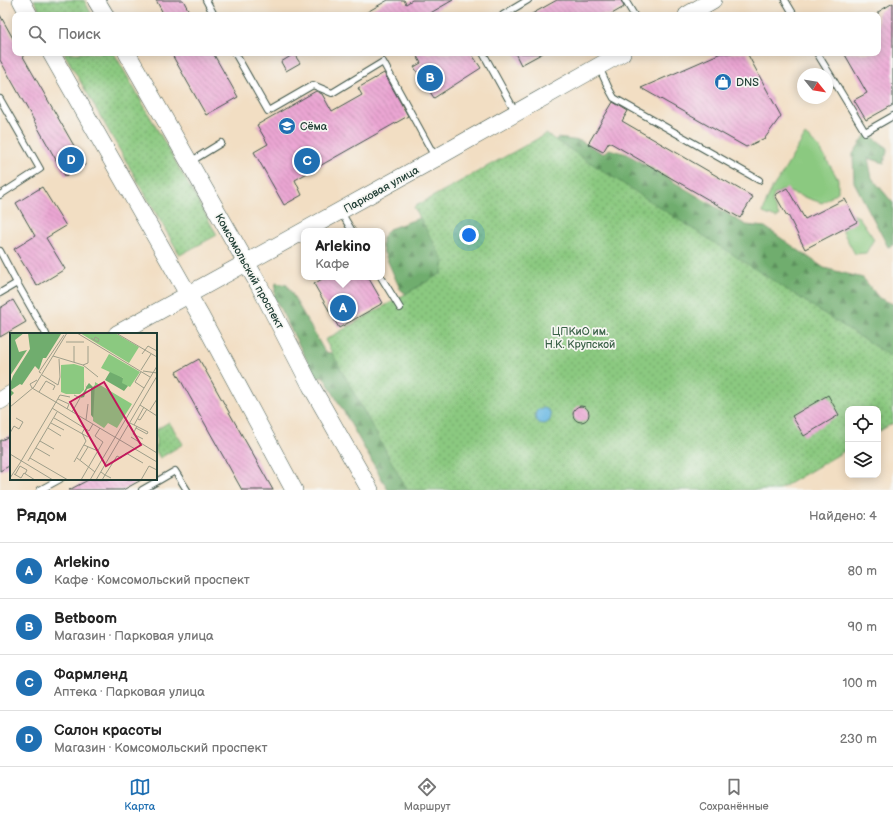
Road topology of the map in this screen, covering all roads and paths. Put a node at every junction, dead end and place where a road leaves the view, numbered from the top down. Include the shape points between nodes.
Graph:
1 (21, 0) edge
2 (96, 0) edge
3 (206, 0) edge
4 (625, 0) edge
5 (713, 0) edge
6 (785, 0) edge
7 (525, 1) edge
8 (27, 12) edge
9 (103, 12) edge
10 (212, 12) edge
11 (508, 12) edge
12 (632, 12) edge
13 (692, 12) edge
14 (792, 12) edge
15 (53, 56) edge
16 (129, 56) edge
17 (237, 56) edge
18 (485, 56) edge
19 (617, 56) edge
20 (819, 56) edge
21 (599, 67) junction
22 (0, 99) edge
23 (516, 113) junction
24 (893, 116) edge
25 (221, 143) dead end
26 (436, 158) junction
27 (189, 162) junction
28 (759, 180) dead end
29 (0, 195) edge
30 (340, 211) junction
31 (309, 228) edge
32 (350, 228) edge
33 (301, 233) edge
34 (0, 251) edge
35 (246, 263) junction
36 (383, 280) edge
37 (17, 283) junction
38 (0, 293) edge
39 (188, 295) junction
40 (400, 308) dead end
41 (45, 333) edge
42 (119, 333) edge
43 (10, 395) edge
44 (0, 401) edge
45 (58, 480) edge
46 (40, 490) edge
47 (142, 490) edge
48 (186, 490) edge
49 (294, 490) edge
50 (370, 490) edge

1 - 8 main road
2 - 9 main road
3 - 10 lane
4 - 12 lane
5 - 13 main road
6 - 14 lane
7 - 11 lane
15 - 39 main road
16 - 27 main road, Комсомольский проспект
17 - 26 lane via 268,111 313,85 332,93 383,62
18 - 23 lane
19 - 21 main road, Парковая улица
20 - 24 lane via 864,132
21 - 23 main road, Парковая улица
21 - 28 lane via 614,98
22 - 29 lane via 40,169
23 - 26 main road, Парковая улица
25 - 27 lane
26 - 30 main road, Парковая улица
27 - 35 main road, Комсомольский проспект
30 - 31 main road, Парковая улица
30 - 32 lane
33 - 35 main road, Парковая улица
34 - 37 lane
35 - 39 main road, Парковая улица
35 - 50 main road, Комсомольский проспект
36 - 40 lane
37 - 38 lane
37 - 41 lane
39 - 42 main road, Парковая улица
39 - 49 main road
43 - 44 main road
45 - 46 lane
47 - 48 lane via 175,470

